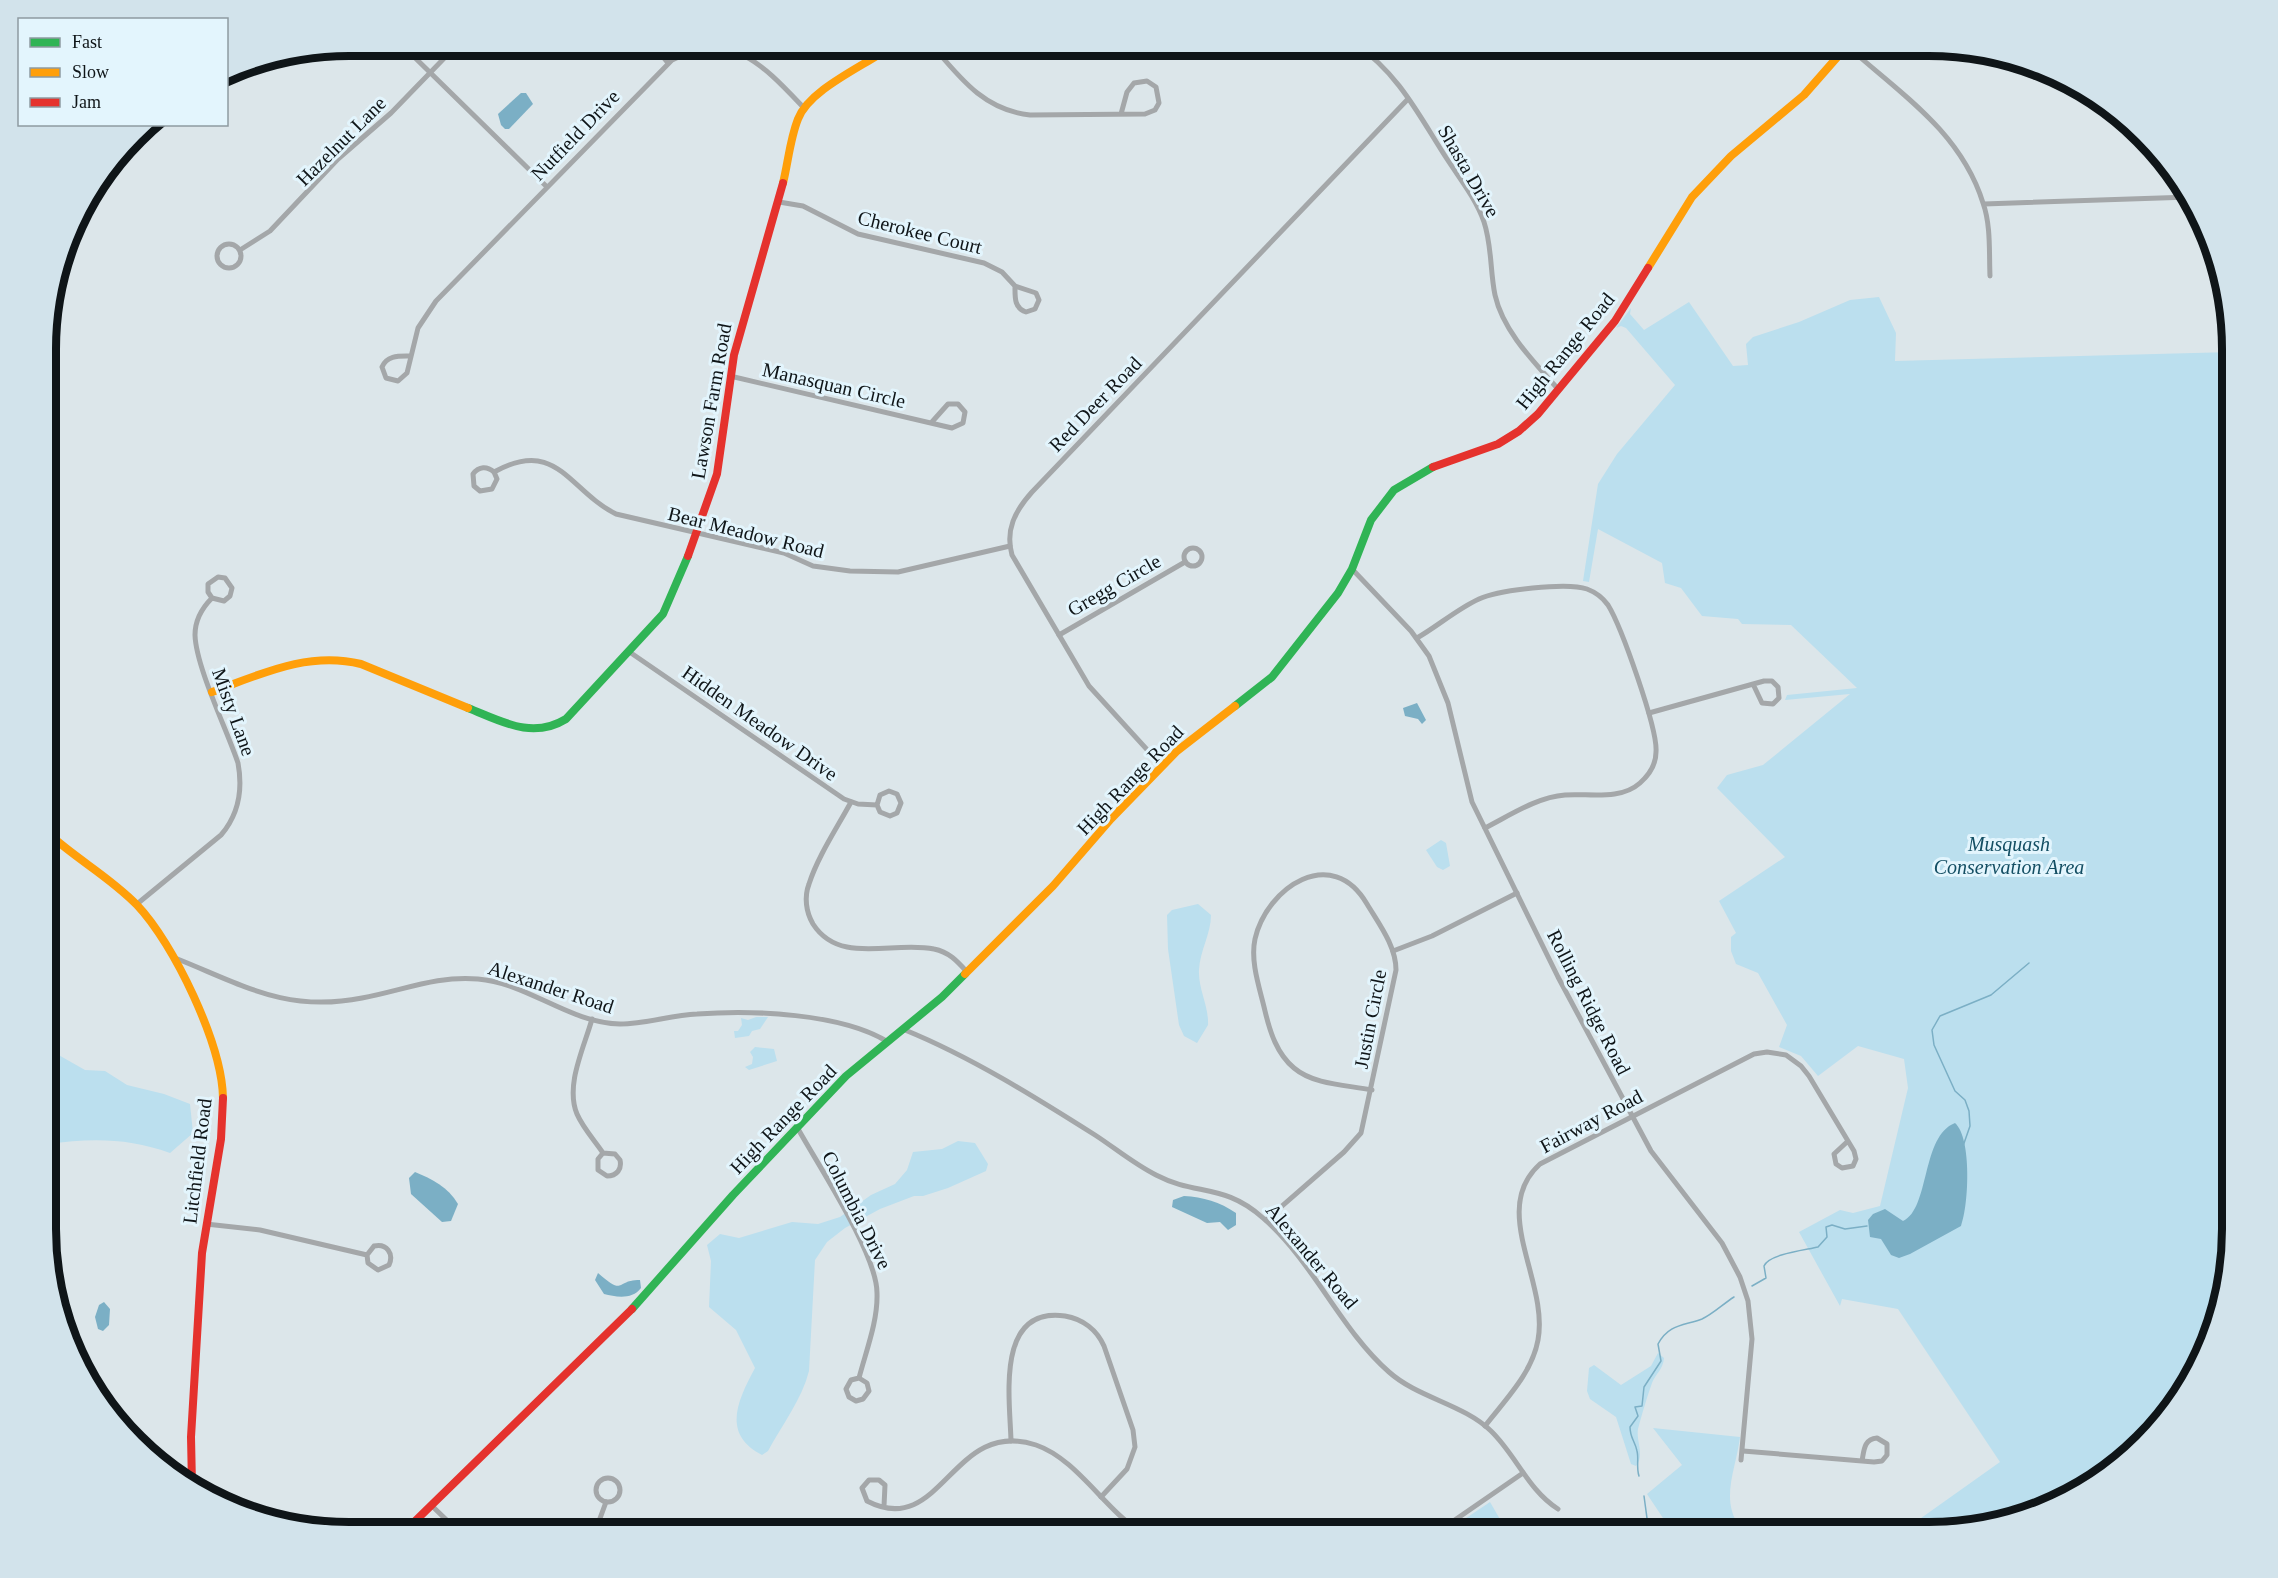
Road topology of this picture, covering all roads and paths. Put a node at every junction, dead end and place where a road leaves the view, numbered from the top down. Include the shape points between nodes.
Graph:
1 (413, 56) edge
2 (446, 56) edge
3 (662, 56) edge
4 (684, 56) edge
5 (746, 56) edge
6 (876, 56) edge
7 (942, 56) edge
8 (1369, 56) edge
9 (1838, 56) edge
10 (1858, 56) edge
11 (668, 63) junction
12 (430, 72) junction
13 (1408, 99) junction
14 (804, 108) junction
15 (1121, 114) junction
16 (546, 186) junction
17 (2180, 197) edge
18 (779, 202) junction
19 (1984, 204) junction
20 (240, 250) junction
21 (1990, 276) dead end
22 (1015, 286) junction
23 (410, 356) junction
24 (730, 376) junction
25 (1558, 389) junction
26 (931, 423) junction
27 (494, 472) junction
28 (697, 533) junction
29 (1010, 546) junction
30 (1185, 562) dead end
31 (1352, 569) junction
32 (212, 598) junction
33 (1059, 635) junction
34 (1417, 638) junction
35 (631, 653) junction
36 (1753, 684) junction
37 (212, 692) junction
38 (1649, 713) junction
39 (1162, 765) junction
40 (851, 802) junction
41 (877, 805) junction
42 (1485, 828) junction
43 (56, 839) edge
44 (1517, 893) junction
45 (137, 904) junction
46 (1394, 951) junction
47 (175, 958) junction
48 (968, 972) junction
49 (592, 1019) junction
50 (905, 1030) junction
51 (888, 1042) junction
52 (1372, 1090) junction
53 (1632, 1116) junction
54 (797, 1127) junction
55 (1848, 1141) junction
56 (603, 1153) junction
57 (1266, 1220) junction
58 (206, 1224) junction
59 (367, 1255) junction
60 (859, 1378) junction
61 (1485, 1426) junction
62 (1011, 1441) junction
63 (1743, 1450) junction
64 (1741, 1460) dead end
65 (1862, 1461) junction
66 (1523, 1473) junction
67 (192, 1477) edge
68 (1101, 1497) junction
69 (606, 1502) junction
70 (431, 1505) junction
71 (884, 1506) junction
72 (1558, 1509) dead end
73 (414, 1522) edge
74 (449, 1522) edge
75 (599, 1522) edge
76 (1129, 1522) edge
77 (1452, 1522) edge

1 - 12 street
2 - 12 street, Hazelnut Lane
3 - 11 street
4 - 11 street, Nutfield Drive
5 - 14 street, Nutfield Drive
6 - 14 street, Lawson Farm Road
7 - 15 street via 973,91 999,108 1030,115
8 - 13 street, Shasta Drive via 1386,70
9 - 25 street, High Range Road via 1804,95 1731,156 1692,197 1615,321
10 - 19 street via 1941,129 1967,165
11 - 16 street, Nutfield Drive
12 - 16 street
12 - 20 street, Hazelnut Lane via 270,231
13 - 25 street, Shasta Drive via 1480,213 1503,317
13 - 29 street, Red Deer Road via 1032,492 1013,518
14 - 18 street, Lawson Farm Road via 794,130
15 - 15 street via 1134,83 1145,81 1156,87 1160,100 1155,110
16 - 23 street, Nutfield Drive via 424,316
17 - 19 street
18 - 22 street, Cherokee Court via 809,209 858,234 984,263 999,270
18 - 24 street, Lawson Farm Road
19 - 21 street
20 - 20 street, Hazelnut Lane via 223,244 216,253 218,262 224,268 232,268 239,263
22 - 22 street, Cherokee Court via 1019,309 1035,309 1039,303 1036,293
23 - 23 street, Nutfield Drive via 402,380 386,378 382,367 386,360
24 - 26 street, Manasquan Circle
24 - 28 street, Lawson Farm Road via 717,474
25 - 31 street, High Range Road via 1529,423 1509,438 1415,475 1394,490 1368,526
26 - 26 street, Manasquan Circle via 958,427 965,420 965,412 958,404 948,404
27 - 27 street, Bear Meadow Road via 483,467 476,471 472,478 474,486 484,492 492,489 496,483
27 - 28 street, Bear Meadow Road via 514,462 538,459 562,470 616,514
28 - 29 street, Bear Meadow Road via 784,553 813,566 891,573
28 - 35 street, Lawson Farm Road via 669,603
29 - 33 street via 1018,567
30 - 33 street, Gregg Circle
31 - 34 street, Rolling Ridge Road
31 - 39 street, High Range Road via 1330,604 1272,677
32 - 32 street, Misty Lane via 208,592 211,580 229,580 232,588 227,599
32 - 37 street, Misty Lane via 198,618 195,635
33 - 39 street via 1091,689
34 - 38 street via 1492,595 1567,585 1587,589 1599,596 1614,616
34 - 42 street, Rolling Ridge Road via 1444,692 1472,802
35 - 37 street, Lawson Farm Road via 567,719 538,730 514,727 343,658 311,659
35 - 40 street, Hidden Meadow Drive
36 - 36 street via 1772,681 1778,687 1779,698 1773,704 1762,703
36 - 38 street
37 - 45 street, Misty Lane via 238,763 240,790 234,815 221,835
38 - 42 street via 1656,756 1648,774 1635,787 1610,794 1553,797
39 - 48 street, High Range Road via 1053,886
40 - 41 street, Hidden Meadow Drive
40 - 48 street via 809,883 807,909 814,926 832,943 851,948 939,950
41 - 41 street, Hidden Meadow Drive via 880,795 889,791 897,794 901,803 897,813 890,816 882,814
42 - 44 street, Rolling Ridge Road
43 - 45 street, Litchfield Road
44 - 46 street
44 - 53 street, Rolling Ridge Road
45 - 47 street, Litchfield Road
46 - 52 street, Justin Circle via 1396,970
46 - 52 street, Justin Circle via 1359,891 1343,880 1325,875 1306,877 1281,893 1263,917 1255,941 1258,983 1270,1029 1286,1060 1314,1078
47 - 49 street, Alexander Road via 273,998 293,1002 349,1000 416,984 479,979
47 - 58 street, Litchfield Road via 205,1030 223,1091
48 - 50 street, High Range Road
49 - 51 street, Alexander Road via 626,1024 698,1014 802,1017 864,1030
49 - 56 street via 573,1096 580,1119
50 - 51 street, High Range Road
50 - 57 street, Alexander Road via 977,1065 1154,1174 1232,1196
51 - 54 street, High Range Road via 846,1076
52 - 57 street, Justin Circle via 1358,1138
53 - 55 street, Fairway Road via 1742,1059 1773,1052 1801,1066
53 - 61 street, Fairway Road via 1545,1160 1522,1189 1519,1221 1539,1299 1538,1338 1528,1368
53 - 63 street, Rolling Ridge Road via 1664,1170 1730,1254 1745,1289 1752,1339
54 - 60 street, Columbia Drive via 872,1266 878,1291
54 - 70 street, High Range Road via 646,1294
55 - 55 street, Fairway Road via 1856,1159 1849,1168 1842,1168 1836,1164 1834,1154
56 - 56 street via 598,1159 598,1170 607,1176 615,1174 620,1160 615,1154
57 - 61 street, Alexander Road via 1390,1373
58 - 59 street via 260,1230
58 - 67 street, Litchfield Road
59 - 59 street via 378,1245 389,1250 391,1258 389,1265 378,1270 368,1263
60 - 60 street, Columbia Drive via 846,1387 849,1397 856,1401 869,1391 867,1383
61 - 66 street, Alexander Road
62 - 68 street via 1049,1451
62 - 68 street via 1009,1364 1016,1340 1029,1325 1046,1317 1066,1316 1083,1323 1104,1346 1135,1440 1132,1462
62 - 71 street via 975,1451 920,1502 901,1508
63 - 64 street, Rolling Ridge Road
63 - 65 street
65 - 65 street via 1882,1461 1888,1453 1887,1444 1877,1438 1869,1440
66 - 72 street, Alexander Road via 1540,1495
66 - 77 street
68 - 76 street
69 - 69 street via 614,1501 620,1491 615,1480 608,1478 597,1483 596,1491
69 - 75 street
70 - 73 street, High Range Road
70 - 74 street
71 - 71 street via 863,1496 862,1488 869,1480 877,1479 885,1485

